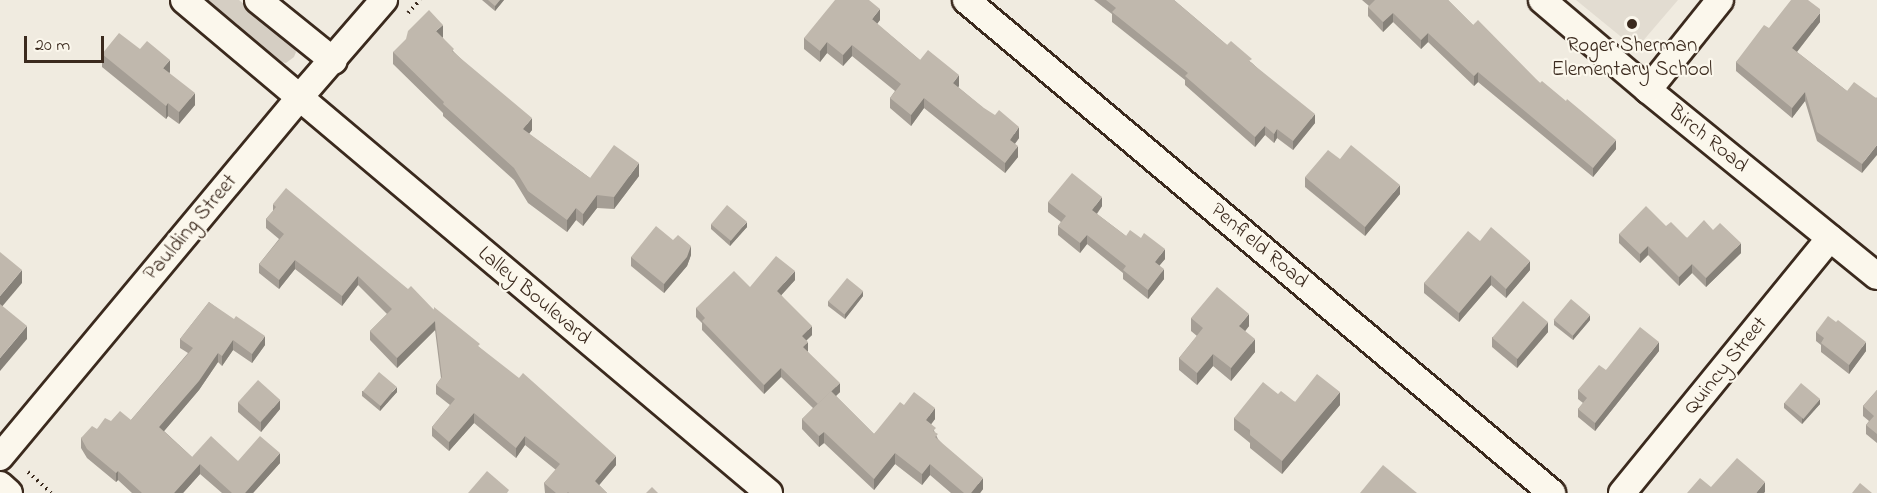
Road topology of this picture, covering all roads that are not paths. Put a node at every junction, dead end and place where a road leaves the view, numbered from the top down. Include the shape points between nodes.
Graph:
1 (184, 0) edge
2 (258, 0) edge
3 (384, 0) edge
4 (966, 0) edge
5 (1542, 0) edge
6 (1720, 0) edge
7 (333, 61) junction
8 (1648, 90) junction
9 (298, 98) junction
10 (1830, 238) junction
11 (1877, 276) edge
12 (0, 458) edge
13 (0, 485) edge
14 (9, 493) edge
15 (769, 493) edge
16 (1552, 493) edge
17 (1622, 493) edge

1 - 9 street, Lalley Boulevard
2 - 7 street
3 - 7 street, Paulding Street
4 - 16 street, Penfield Road
5 - 8 street, Birch Road
6 - 8 street
7 - 9 street, Paulding Street
8 - 10 street, Birch Road
9 - 12 street, Paulding Street
9 - 15 street, Lalley Boulevard
10 - 11 street, Birch Road
10 - 17 street, Quincy Street
13 - 14 street

